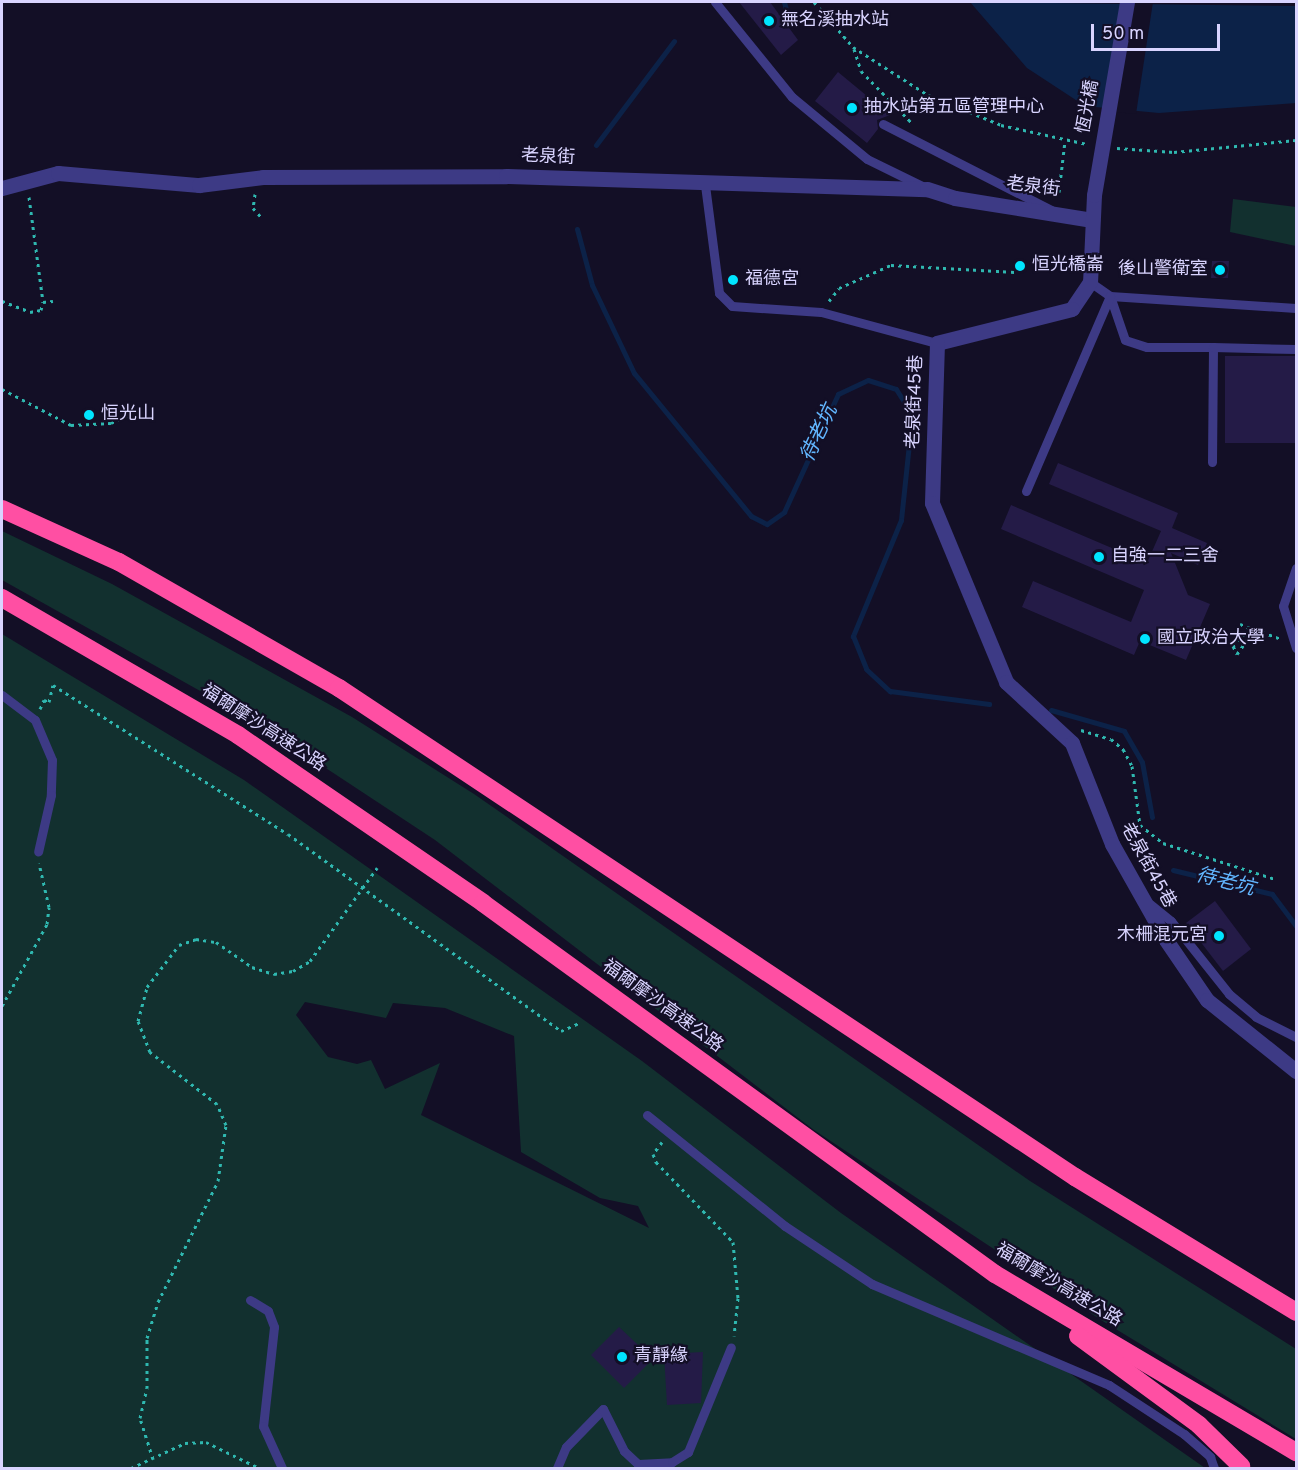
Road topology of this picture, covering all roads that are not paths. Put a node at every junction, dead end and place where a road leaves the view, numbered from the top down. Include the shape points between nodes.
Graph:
1 (715, 2) edge
2 (1127, 2) edge
3 (882, 124) dead end
4 (705, 185) junction
5 (2, 188) edge
6 (927, 189) junction
7 (1051, 210) junction
8 (1092, 220) junction
9 (1090, 282) junction
10 (1110, 296) junction
11 (1296, 308) edge
12 (937, 343) junction
13 (1213, 347) junction
14 (1296, 349) edge
15 (1212, 462) dead end
16 (1026, 491) dead end
17 (2, 509) edge
18 (1296, 568) edge
19 (2, 598) edge
20 (1294, 644) edge
21 (2, 695) edge
22 (38, 852) road end
23 (1141, 896) junction
24 (1296, 1037) edge
25 (1296, 1071) edge
26 (647, 1115) dead end
27 (995, 1274) junction
28 (250, 1300) dead end
29 (1296, 1312) edge
30 (731, 1347) road end
31 (1296, 1452) edge
32 (1243, 1467) edge
33 (282, 1468) edge
34 (557, 1468) edge
35 (1214, 1468) edge

1 - 6 lane via 792,97 867,159
2 - 8 street, 恆光橋, bridge
3 - 7 lane
4 - 5 street, 老泉街 via 506,176 251,178 199,185 58,173
4 - 6 street, 老泉街
4 - 12 lane via 719,293 732,306 821,312
6 - 7 street, 老泉街 via 955,198
7 - 8 street, 老泉街
8 - 9 street
9 - 10 lane
9 - 12 street, 老泉街45巷 via 1072,309
10 - 11 lane
10 - 13 lane via 1125,340 1147,347
10 - 16 lane
12 - 23 street, 老泉街45巷 via 932,503 1005,682 1072,743 1097,813
13 - 14 lane
13 - 15 lane
17 - 29 highway via 118,562 339,688 1075,1177
18 - 20 lane via 1283,606
19 - 27 highway, 福爾摩沙高速公路 via 238,735 483,903
21 - 22 lane via 35,720 52,760 51,795
23 - 24 lane via 1171,921 1229,994 1256,1017
23 - 25 street, 老泉街45巷 via 1207,1000
26 - 35 lane via 785,1226 872,1284 1108,1385 1184,1434 1210,1457
27 - 31 highway, 福爾摩沙高速公路
27 - 32 highway via 1199,1425
28 - 33 lane via 268,1311 274,1327 263,1426
30 - 34 lane via 688,1452 672,1462 638,1464 624,1450 603,1409 566,1447

